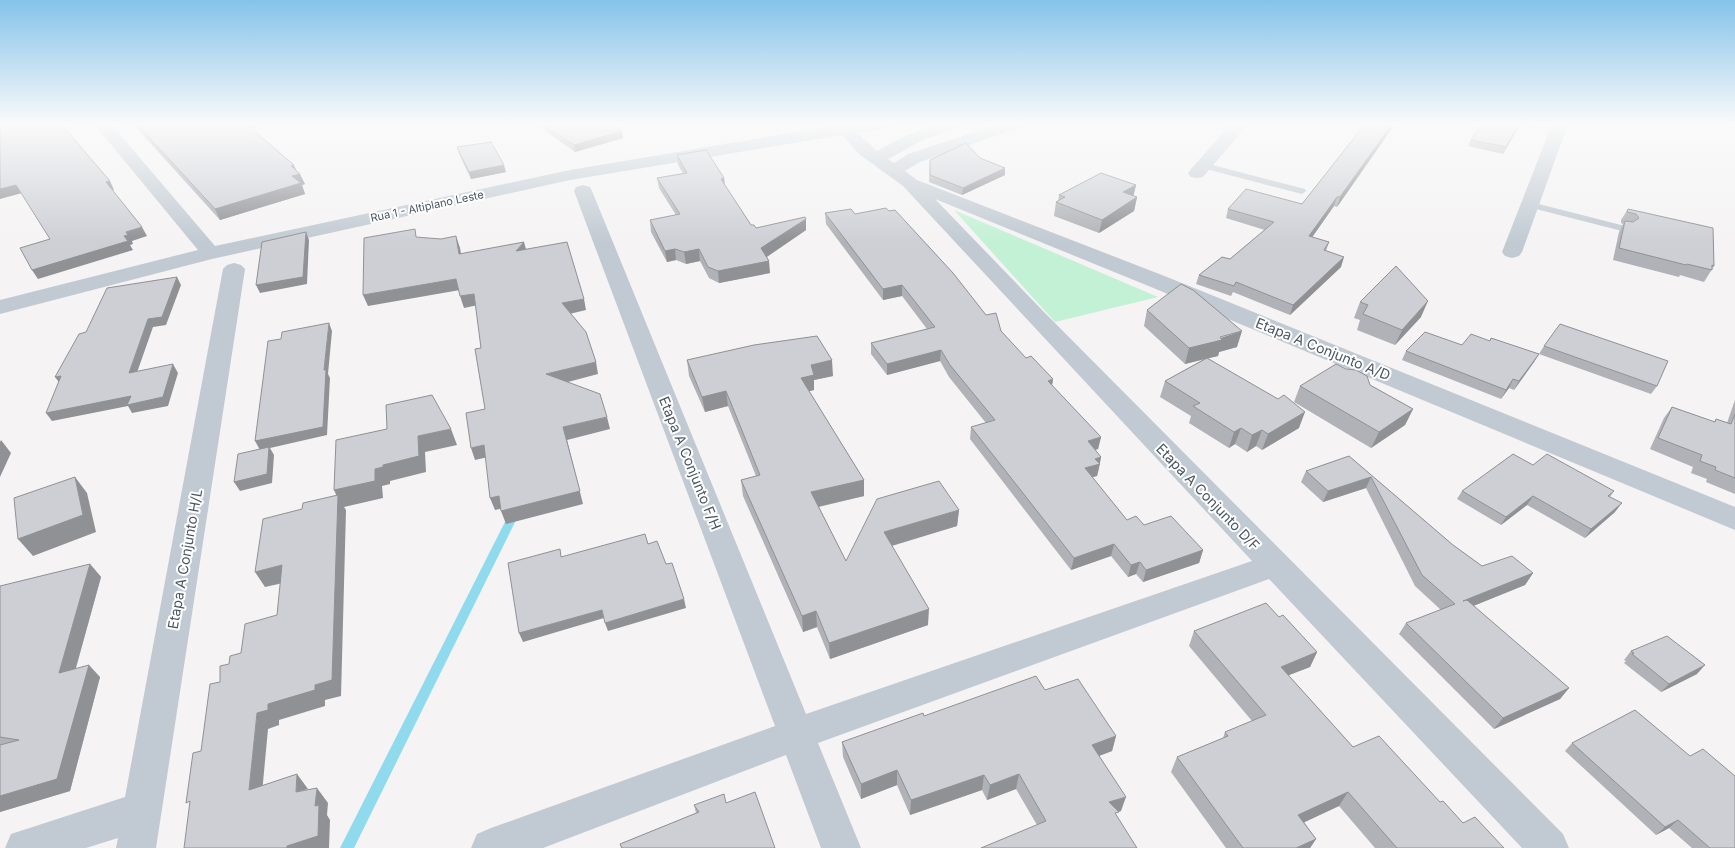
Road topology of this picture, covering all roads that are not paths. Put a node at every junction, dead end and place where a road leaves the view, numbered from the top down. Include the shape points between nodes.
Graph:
1 (136, 164) edge
2 (777, 164) edge
3 (884, 164) edge
4 (891, 164) edge
5 (1206, 164) edge
6 (1546, 164) edge
7 (1201, 169) joint
8 (1302, 190) dead end
9 (583, 191) dead end
10 (1531, 205) junction
11 (1626, 229) edge
12 (1512, 252) dead end
13 (222, 261) junction
14 (0, 307) edge
15 (1735, 518) edge
16 (1274, 565) junction
17 (797, 734) junction
18 (139, 830) edge
19 (24, 848) edge
20 (491, 848) edge
21 (841, 848) edge
22 (1549, 848) edge

1 - 13 street
2 - 13 street, Rua 1 - Altiplano Leste via 570,175
3 - 16 street, Etapa A Conjunto D/F
4 - 15 street, Etapa A Conjunto A/D via 1159,282
5 - 7 street
6 - 10 street
7 - 8 lane
9 - 17 street, Etapa A Conjunto F/H
10 - 11 lane
10 - 12 street
13 - 14 street, Rua 1 - Altiplano Leste
13 - 18 street, Etapa A Conjunto H/L
16 - 17 street
16 - 22 street, Etapa A Conjunto D/F
17 - 20 street
17 - 21 street, Etapa A Conjunto F/H
18 - 19 street

